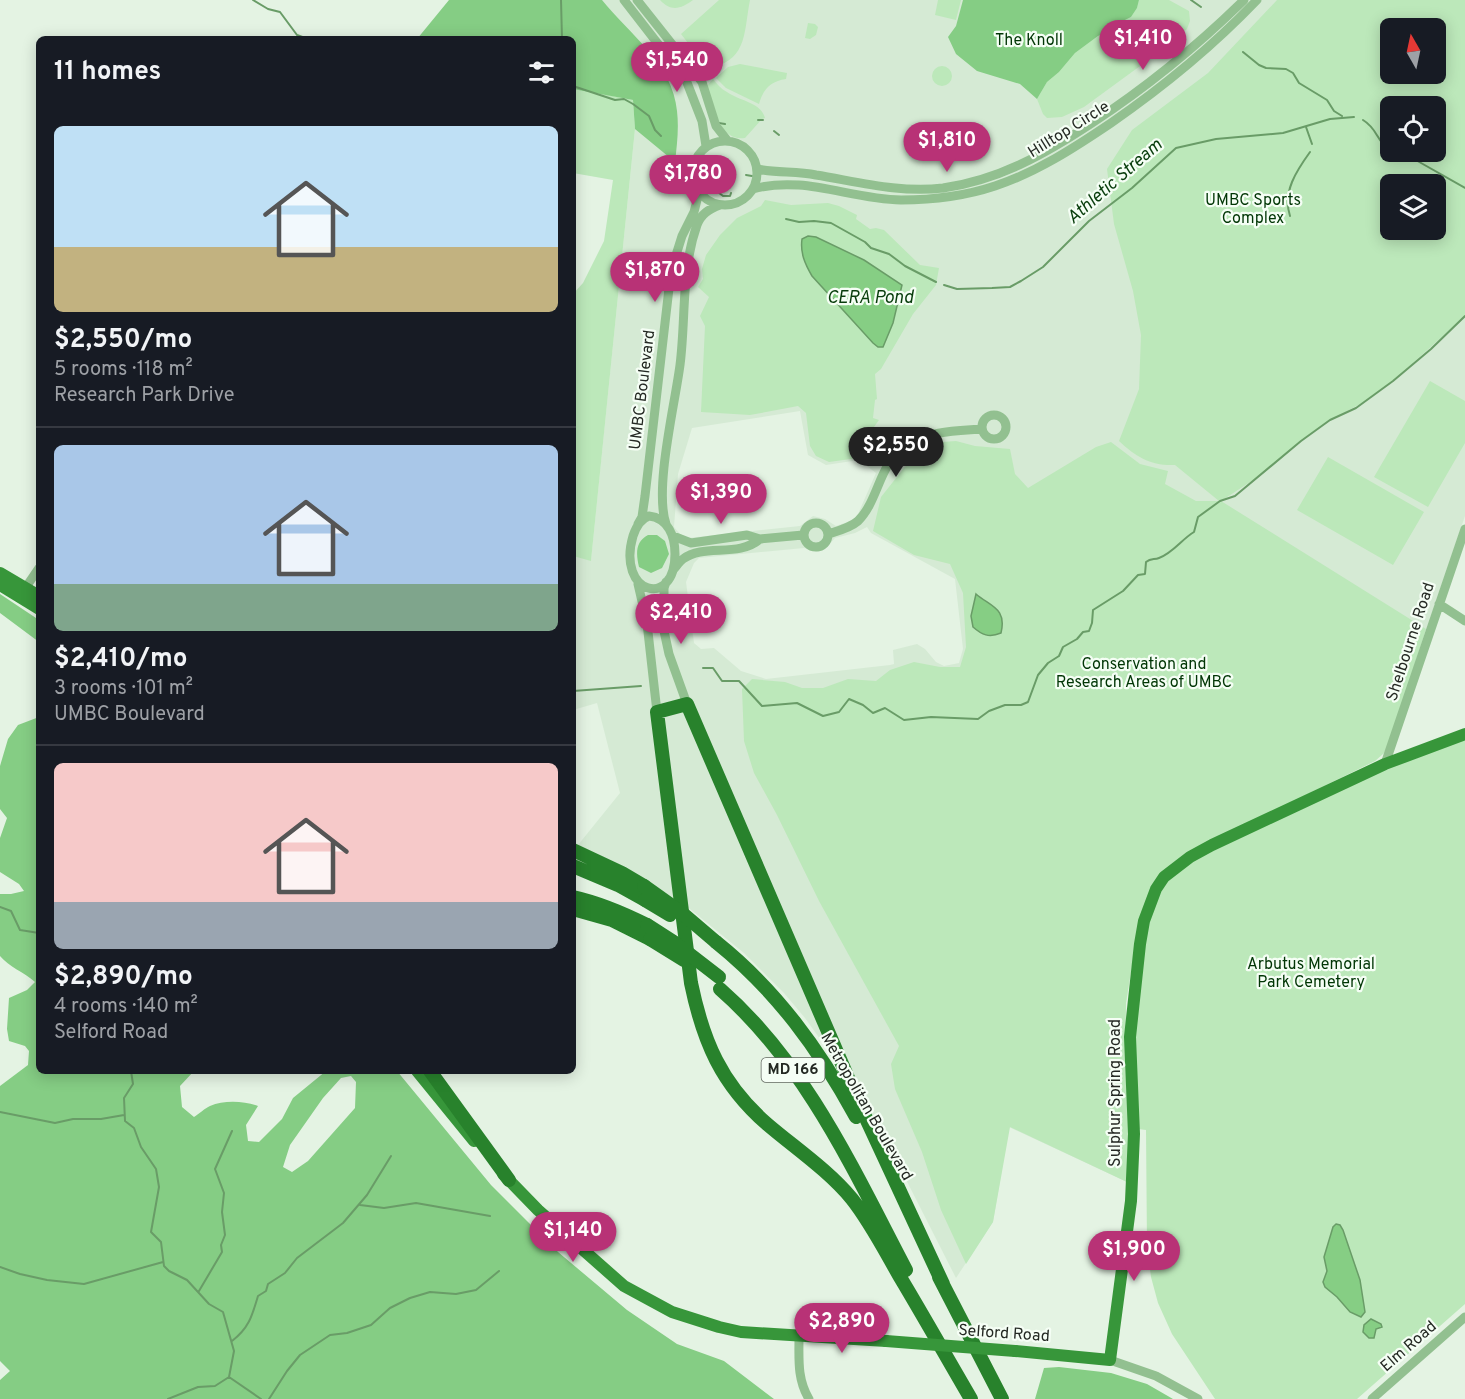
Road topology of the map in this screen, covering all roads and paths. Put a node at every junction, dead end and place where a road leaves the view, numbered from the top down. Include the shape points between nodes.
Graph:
1 (624, 0) edge
2 (638, 0) edge
3 (1257, 0) edge
4 (1243, 3) edge
5 (727, 140) junction
6 (706, 146) junction
7 (757, 169) junction
8 (753, 189) junction
9 (699, 192) junction
10 (720, 205) junction
11 (982, 429) dead end
12 (638, 524) junction
13 (666, 524) junction
14 (828, 534) junction
15 (803, 535) junction
16 (673, 536) junction
17 (1464, 536) edge
18 (760, 539) junction
19 (672, 571) junction
20 (0, 573) edge
21 (36, 574) edge
22 (0, 580) edge
23 (638, 581) junction
24 (666, 582) junction
25 (0, 585) edge
26 (26, 587) junction
27 (36, 594) edge
28 (36, 601) edge
29 (1439, 604) junction
30 (36, 607) edge
31 (1465, 621) edge
32 (687, 704) junction
33 (657, 712) junction
34 (1465, 734) edge
35 (1385, 764) junction
36 (576, 851) edge
37 (576, 861) edge
38 (576, 867) edge
39 (644, 893) junction
40 (576, 898) edge
41 (576, 910) edge
42 (719, 983) junction
43 (419, 1074) edge
44 (432, 1074) edge
45 (509, 1180) junction
46 (943, 1284) junction
47 (1465, 1317) edge
48 (800, 1337) junction
49 (1110, 1360) junction
50 (809, 1399) edge
51 (972, 1399) edge
52 (1002, 1399) edge
53 (1198, 1399) edge
54 (1372, 1399) edge

1 - 6 street via 686,80 702,120
2 - 5 street via 702,82 716,126
3 - 4 street, Hilltop Circle
4 - 7 street, Hilltop Circle via 1119,106 1037,158 990,178 941,188 898,189
4 - 8 street, Hilltop Circle via 1189,64 1133,107 1065,153 1007,181 969,193 924,199 864,197 794,184
5 - 6 street
5 - 7 street via 746,148
6 - 9 street via 693,166 694,184
7 - 8 street
8 - 10 street via 738,202
9 - 10 street
9 - 12 street, UMBC Boulevard via 671,271 645,496
10 - 13 street, UMBC Boulevard via 709,209 698,223 685,280 680,364 664,471
11 - 14 street via 940,433 908,444 890,461 867,510 857,522
12 - 13 street via 649,516
12 - 23 street via 630,557
13 - 16 street
14 - 15 street via 821,524 813,523
14 - 15 street via 826,541 816,547 806,543
15 - 18 street
16 - 18 street via 691,543 747,535
16 - 19 street
17 - 29 street, Shelbourne Road
18 - 19 street via 751,548 695,554 682,559
19 - 24 street
20 - 26 main road
21 - 26 street
22 - 26 main road via 15,588
23 - 24 street via 651,590
23 - 33 street
24 - 32 street via 664,631
25 - 30 main road
26 - 27 main road
26 - 28 main road
29 - 31 street
29 - 35 street, Shelbourne Road
32 - 33 highway
32 - 46 highway via 858,1101
33 - 51 highway via 691,983 706,1042 744,1102 852,1200
34 - 35 main road, Sulphur Spring Road
35 - 49 main road, Sulphur Spring Road via 1190,857 1164,877 1156,889 1144,921 1132,1007 1131,1201
36 - 39 highway, Metropolitan Boulevard / MD 166 via 622,873
37 - 39 highway
38 - 39 highway
39 - 46 highway, Metropolitan Boulevard / MD 166, bridge via 682,913 737,958 779,1001 817,1050 869,1140
40 - 42 highway, bridge via 616,909 647,925 675,943
41 - 42 highway, MD 166, bridge via 612,920 650,939
42 - 51 highway, MD 166 via 793,1069 850,1162
43 - 45 main road, Selford Road
44 - 45 highway
45 - 48 main road, Selford Road via 624,1286 652,1302 719,1327
46 - 52 highway, Metropolitan Boulevard / MD 166
47 - 54 street, Elm Road
48 - 49 main road, Selford Road, bridge
48 - 50 street via 799,1373
49 - 53 street, Selford Road via 1156,1376

